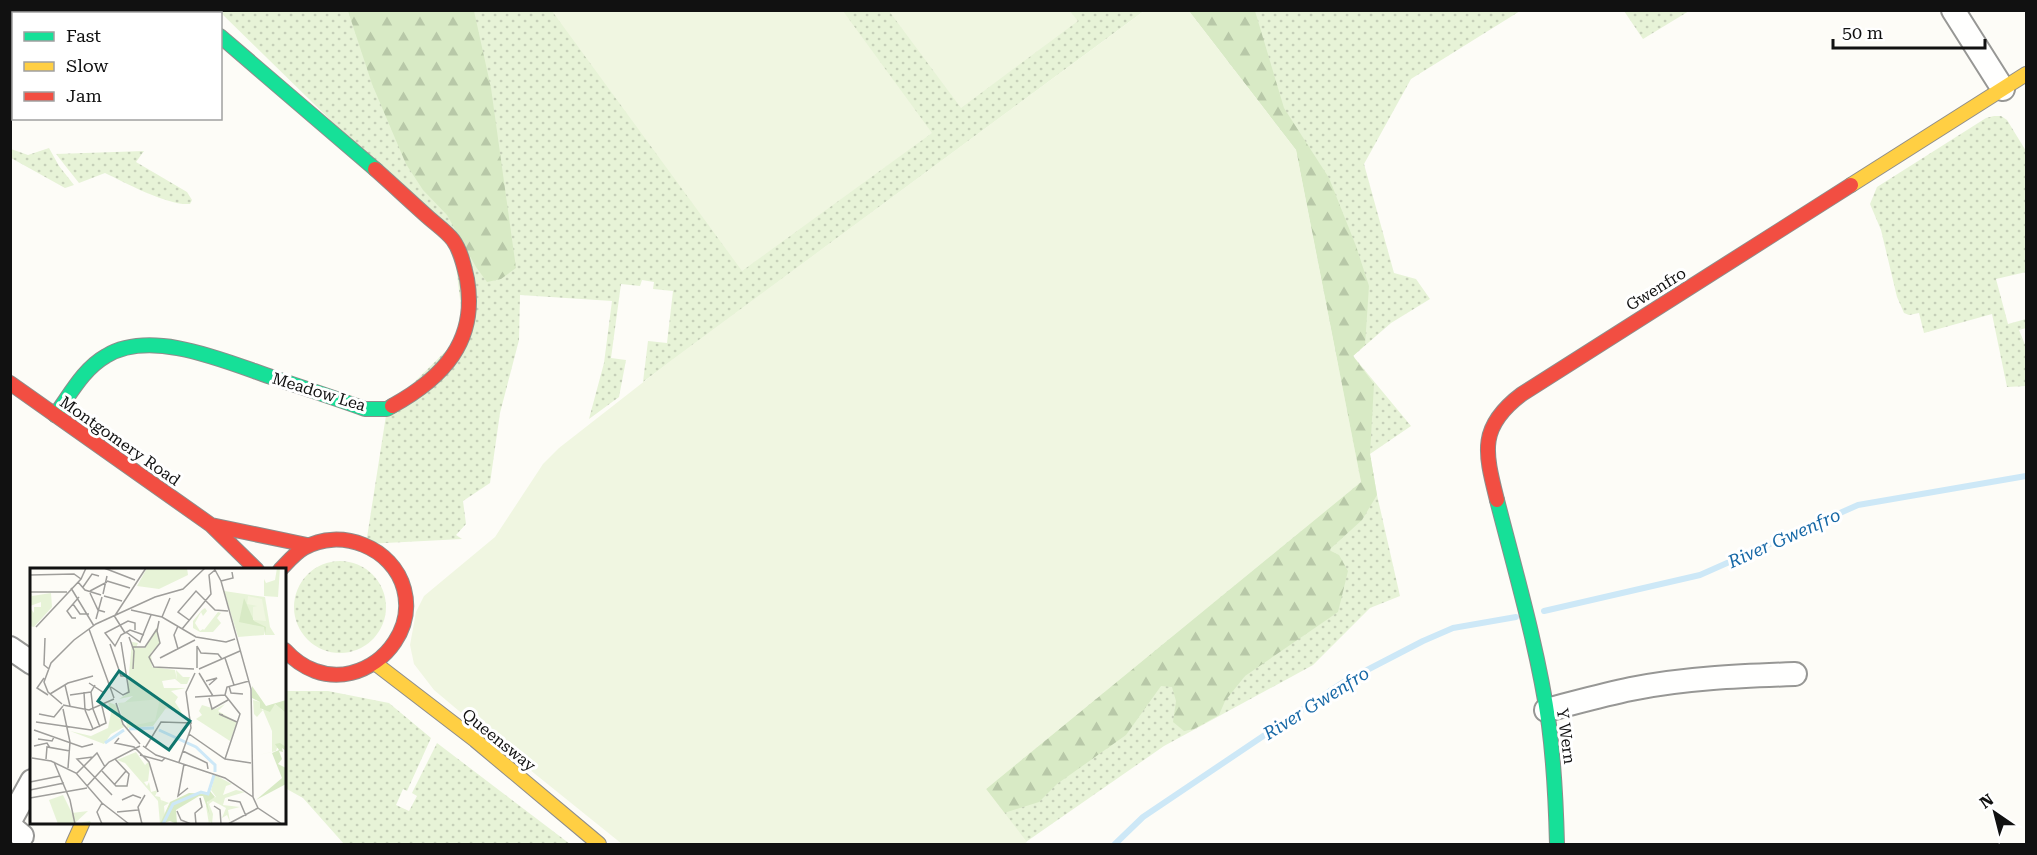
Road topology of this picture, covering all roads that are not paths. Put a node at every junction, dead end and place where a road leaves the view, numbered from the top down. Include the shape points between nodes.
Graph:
1 (1953, 10) edge
2 (222, 38) edge
3 (2026, 74) edge
4 (2003, 89) junction
5 (10, 384) edge
6 (55, 415) junction
7 (211, 525) junction
8 (307, 546) junction
9 (255, 568) edge
10 (282, 568) edge
11 (1531, 634) joint
12 (10, 648) edge
13 (286, 651) edge
14 (30, 662) edge
15 (376, 663) junction
16 (321, 673) junction
17 (294, 674) dead end
18 (1795, 674) dead end
19 (1546, 710) junction
20 (30, 786) edge
21 (14, 828) edge
22 (599, 844) edge
23 (1557, 844) edge

1 - 4 street
2 - 6 street, Meadow Lea via 453,240 464,263 468,286 469,310 464,333 451,360 431,381 387,409 365,409 212,357 132,346 97,362
3 - 4 street, Gwenfro
4 - 11 street, Gwenfro via 1505,406 1493,422 1487,459
5 - 6 street, Montgomery Road
6 - 7 street, Montgomery Road
7 - 8 street, Montgomery Road
7 - 9 street, Montgomery Road
8 - 10 street
8 - 15 street via 326,539 346,538 366,544 397,571 405,591 402,632 391,650
11 - 19 street, Y Wern
12 - 14 street
13 - 16 street via 304,666
15 - 16 street via 350,674
15 - 22 street, Queensway
16 - 17 street
18 - 19 street via 1683,681
19 - 23 street, Y Wern
20 - 21 street

